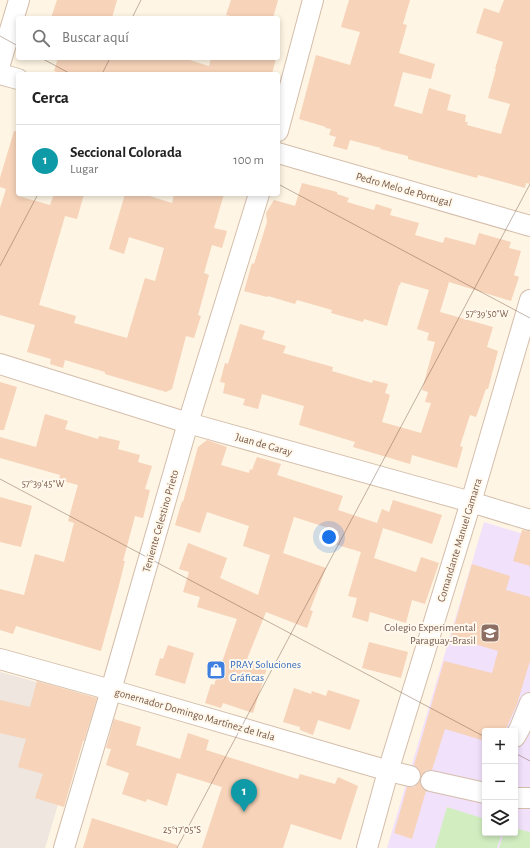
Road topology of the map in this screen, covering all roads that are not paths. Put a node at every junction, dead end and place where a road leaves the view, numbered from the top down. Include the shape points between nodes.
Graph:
1 (19, 0) edge
2 (313, 0) edge
3 (0, 64) edge
4 (0, 74) edge
5 (16, 78) edge
6 (280, 124) edge
7 (280, 154) edge
8 (258, 196) edge
9 (530, 226) edge
10 (530, 300) edge
11 (0, 364) edge
12 (188, 423) junction
13 (471, 502) junction
14 (530, 520) edge
15 (0, 659) edge
16 (111, 690) junction
17 (530, 703) edge
18 (518, 732) edge
19 (388, 771) junction
20 (410, 776) dead end
21 (431, 781) dead end
22 (481, 787) edge
23 (518, 798) edge
24 (530, 798) edge
25 (64, 848) edge
26 (367, 848) edge

1 - 3 street
2 - 6 street
4 - 5 street
7 - 9 street, Pedro Melo de Portugal
8 - 12 street, Teniente Celestino Prieto
10 - 13 street, Comandante Manuel Gamarra
11 - 12 street, Juan de Garay
12 - 13 street, Juan de Garay
12 - 16 street, Teniente Celestino Prieto
13 - 14 street, Juan de Garay
13 - 19 street, Comandante Manuel Gamarra
15 - 16 street, gonernador Domingo Martínez de Irala
16 - 19 street, gonernador Domingo Martínez de Irala
16 - 25 street, Teniente Celestino Prieto
17 - 18 street
19 - 20 street, gonernador Domingo Martínez de Irala
19 - 26 street, Comandante Manuel Gamarra
21 - 22 street
23 - 24 street

